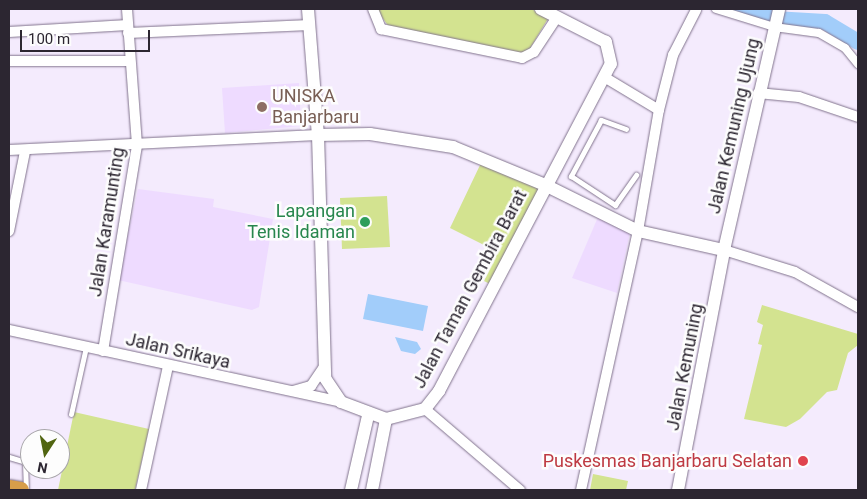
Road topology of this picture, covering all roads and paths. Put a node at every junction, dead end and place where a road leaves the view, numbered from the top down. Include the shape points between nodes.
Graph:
1 (127, 9) edge
2 (308, 9) edge
3 (372, 9) edge
4 (541, 9) edge
5 (716, 9) edge
6 (779, 9) edge
7 (696, 10) dead end
8 (557, 17) junction
9 (310, 25) junction
10 (774, 27) junction
11 (128, 29) junction
12 (9, 32) edge
13 (9, 61) edge
14 (130, 61) junction
15 (858, 64) edge
16 (604, 77) junction
17 (758, 93) junction
18 (659, 110) junction
19 (858, 117) edge
20 (626, 129) dead end
21 (318, 135) junction
22 (137, 145) junction
23 (9, 150) edge
24 (25, 152) junction
25 (636, 175) dead end
26 (545, 185) junction
27 (597, 194) junction
28 (591, 208) junction
29 (9, 231) edge
30 (638, 231) junction
31 (724, 250) junction
32 (858, 307) edge
33 (9, 330) edge
34 (86, 347) junction
35 (102, 351) junction
36 (168, 366) junction
37 (324, 366) junction
38 (284, 392) junction
39 (341, 402) junction
40 (425, 409) junction
41 (71, 414) dead end
42 (368, 416) junction
43 (386, 419) junction
44 (9, 458) edge
45 (582, 486) edge
46 (9, 488) edge
47 (21, 490) edge
48 (26, 490) edge
49 (141, 490) edge
50 (352, 490) edge
51 (372, 490) edge
52 (520, 490) edge
53 (573, 490) edge
54 (678, 490) edge

1 - 11 street, Jalan Karamunting
2 - 9 street
3 - 8 street via 381,29 522,58 534,52
4 - 8 street
5 - 10 street
6 - 10 street, Jalan Kemuning Ujung
7 - 18 street via 673,55
8 - 16 street, Jalan Taman Gembira Barat via 611,48
9 - 11 street
9 - 21 street
10 - 15 street via 819,33 845,48
10 - 17 street, Jalan Kemuning Ujung
11 - 12 street
11 - 14 street, Jalan Karamunting
13 - 14 street
14 - 22 street, Jalan Karamunting
16 - 18 street
16 - 26 street, Jalan Taman Gembira Barat
17 - 19 street via 799,97
17 - 31 street, Jalan Kemuning Ujung
18 - 30 street
20 - 27 lane via 601,120 571,176
21 - 22 street
21 - 26 street via 370,134 420,139 454,147
21 - 37 street
22 - 24 street
22 - 35 street, Jalan Karamunting
23 - 24 street
24 - 29 street
25 - 27 lane via 615,205
26 - 28 street
26 - 40 street, Jalan Taman Gembira Barat via 438,391
27 - 28 lane
28 - 30 street
30 - 31 street
30 - 45 street
31 - 32 street via 795,272
31 - 54 street, Jalan Kemuning
33 - 34 street, Jalan Srikaya
34 - 35 street, Jalan Srikaya
34 - 41 lane
35 - 36 street, Jalan Srikaya
36 - 38 street, Jalan Srikaya
36 - 49 street
37 - 38 street via 320,379 311,386
37 - 39 street via 326,378
38 - 39 street, Jalan Srikaya
39 - 42 street
40 - 43 street
40 - 52 street
42 - 43 street
42 - 50 street
43 - 51 street
44 - 48 lane via 25,462
45 - 53 street
46 - 47 highway

